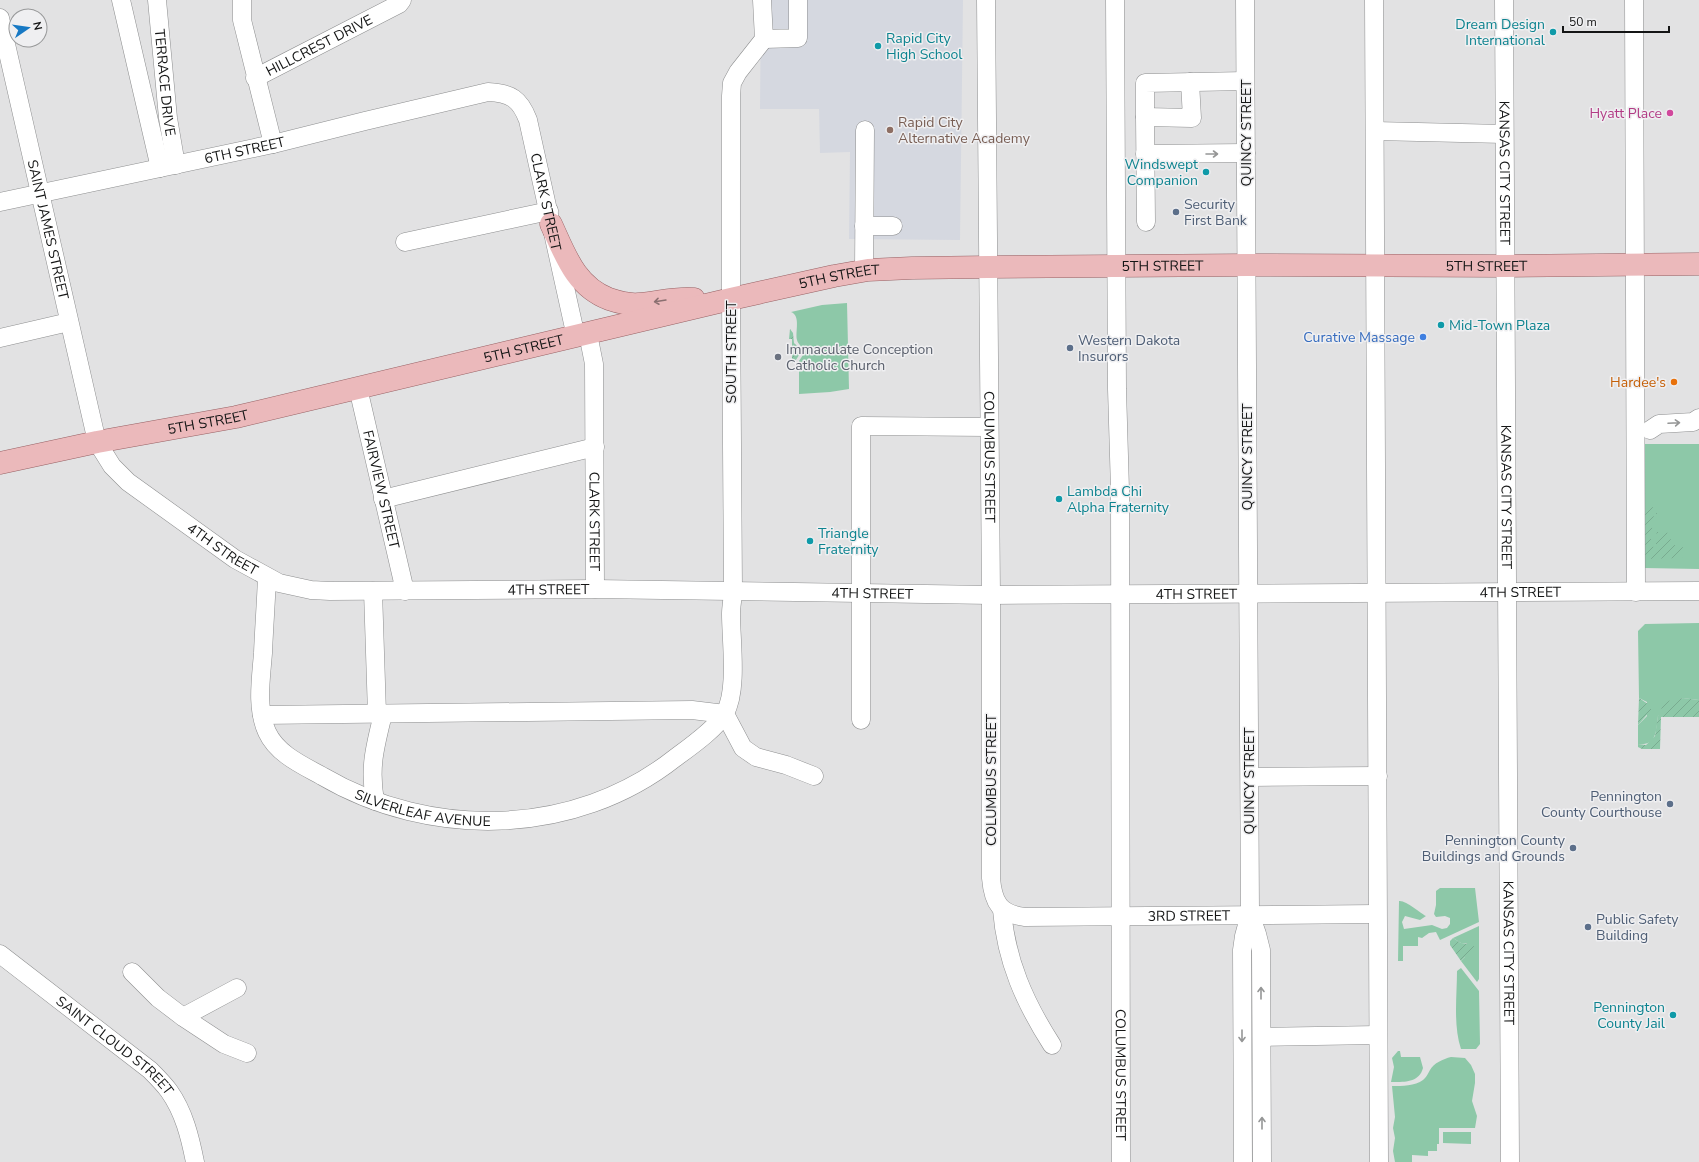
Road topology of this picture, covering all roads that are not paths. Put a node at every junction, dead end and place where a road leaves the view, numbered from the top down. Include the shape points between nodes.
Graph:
1 (121, 0) edge
2 (157, 0) edge
3 (242, 0) edge
4 (402, 0) edge
5 (762, 0) edge
6 (798, 0) edge
7 (986, 0) edge
8 (1115, 0) edge
9 (1245, 0) edge
10 (1374, 0) edge
11 (1504, 0) edge
12 (1634, 0) edge
13 (0, 18) edge
14 (764, 39) junction
15 (255, 78) junction
16 (1245, 81) junction
17 (1190, 82) junction
18 (488, 92) joint
19 (1145, 117) junction
20 (865, 130) dead end
21 (1375, 131) junction
22 (1504, 134) junction
23 (273, 144) junction
24 (1145, 154) junction
25 (1246, 154) junction
26 (168, 167) junction
27 (40, 193) junction
28 (0, 202) edge
29 (550, 217) junction
30 (1146, 222) dead end
31 (864, 226) junction
32 (893, 226) dead end
33 (404, 242) dead end
34 (1635, 264) junction
35 (1699, 264) edge
36 (1247, 265) junction
37 (1118, 266) junction
38 (1375, 266) junction
39 (1505, 266) junction
40 (988, 267) junction
41 (864, 271) junction
42 (721, 302) junction
43 (69, 322) junction
44 (582, 335) junction
45 (0, 338) edge
46 (358, 388) junction
47 (1699, 418) edge
48 (989, 427) junction
49 (1650, 430) dead end
50 (97, 442) junction
51 (595, 447) junction
52 (0, 463) edge
53 (383, 498) junction
54 (267, 577) junction
55 (595, 589) junction
56 (734, 590) junction
57 (373, 591) junction
58 (405, 591) junction
59 (1699, 591) edge
60 (1378, 592) junction
61 (1507, 592) junction
62 (1636, 592) junction
63 (860, 593) junction
64 (1119, 593) junction
65 (1248, 593) junction
66 (991, 595) junction
67 (380, 714) junction
68 (725, 714) junction
69 (262, 715) junction
70 (861, 720) dead end
71 (814, 776) dead end
72 (1378, 776) junction
73 (1250, 777) junction
74 (375, 801) junction
75 (1002, 910) junction
76 (1250, 914) junction
77 (1377, 914) junction
78 (1120, 916) junction
79 (0, 954) edge
80 (132, 972) dead end
81 (237, 988) dead end
82 (183, 1017) junction
83 (1378, 1035) junction
84 (1262, 1037) junction
85 (1052, 1045) dead end
86 (247, 1053) dead end
87 (195, 1162) edge
88 (1122, 1162) edge
89 (1243, 1162) edge
90 (1262, 1162) edge
91 (1379, 1162) edge
92 (1510, 1162) edge

1 - 26 street
2 - 26 street, TERRACE DRIVE via 169,125
3 - 15 street, HILLCREST DRIVE via 242,20
4 - 15 street, HILLCREST DRIVE
5 - 14 street
6 - 14 street via 798,38
7 - 40 street, COLUMBUS STREET
8 - 37 street, COLUMBUS STREET
9 - 16 street, QUINCY STREET
10 - 21 street
11 - 22 street, KANSAS CITY STREET
12 - 34 street
13 - 27 street, SAINT JAMES STREET
14 - 42 street, SOUTH STREET via 732,83
15 - 23 street, HILLCREST DRIVE
16 - 17 street
16 - 25 street, QUINCY STREET
17 - 19 street via 1145,83
17 - 19 street via 1192,118
18 - 23 street, 6TH STREET
18 - 29 street, CLARK STREET via 506,94 524,109
19 - 24 street
20 - 31 street
21 - 22 street
21 - 38 street
22 - 39 street, KANSAS CITY STREET
23 - 26 street, 6TH STREET
24 -> 25 street
24 - 30 street
25 - 36 street, QUINCY STREET
26 - 27 street, 6TH STREET
27 - 28 street, 6TH STREET
27 - 43 street, SAINT JAMES STREET
29 - 33 street
42 -> 29 main road via 679,298 638,304 618,302 604,297 590,289 569,264
29 - 44 street, CLARK STREET
31 - 32 street
31 - 41 street
34 - 35 main road, 5TH STREET
34 - 39 main road, 5TH STREET
34 - 62 street
36 - 37 main road, 5TH STREET
36 - 38 main road, 5TH STREET
36 - 65 street, QUINCY STREET
37 - 40 main road, 5TH STREET
37 - 64 street, COLUMBUS STREET
38 - 39 main road, 5TH STREET
38 - 60 street
39 - 61 street, KANSAS CITY STREET
40 - 41 main road, 5TH STREET
40 - 48 street, COLUMBUS STREET
41 - 42 main road, 5TH STREET
42 - 44 main road, 5TH STREET
42 - 56 street, SOUTH STREET
43 - 45 street
43 - 50 street, SAINT JAMES STREET
44 - 46 main road, 5TH STREET
44 - 51 street, CLARK STREET via 594,364
46 - 50 main road, 5TH STREET via 210,422
46 - 53 street, FAIRVIEW STREET
49 -> 47 street via 1659,424 1693,422
48 - 63 street via 861,426
48 - 66 street, COLUMBUS STREET
50 - 52 main road, 5TH STREET
50 - 54 street, 4TH STREET via 112,466 128,482 235,559
51 - 53 street
51 - 55 street, CLARK STREET
53 - 58 street, FAIRVIEW STREET
54 - 57 street, 4TH STREET via 279,583 311,590
54 - 69 street, SILVERLEAF AVENUE
55 - 56 street, 4TH STREET
55 - 58 street, 4TH STREET
56 - 63 street, 4TH STREET
56 - 68 street, SOUTH STREET via 731,612 732,684
57 - 58 street, 4TH STREET
57 - 67 street
59 - 62 street, 4TH STREET
60 - 61 street, 4TH STREET
60 - 65 street, 4TH STREET
60 - 72 street
61 - 62 street, 4TH STREET
61 - 92 street, KANSAS CITY STREET
63 - 66 street, 4TH STREET
63 - 70 street
64 - 65 street, 4TH STREET
64 - 66 street, 4TH STREET
64 - 78 street, COLUMBUS STREET
65 - 73 street, QUINCY STREET
66 - 75 street, COLUMBUS STREET via 991,878 995,898
67 - 68 street via 692,710
67 - 69 street
67 - 74 street via 371,781
68 - 71 street via 743,748 756,757
68 - 74 street, SILVERLEAF AVENUE via 703,737 637,783 585,806 554,815 518,821 435,818 401,811
69 - 74 street, SILVERLEAF AVENUE via 268,734 291,758 332,782
72 - 73 street
72 - 77 street
73 - 76 street, QUINCY STREET
75 - 78 street, 3RD STREET via 1025,917
75 - 85 street, COLUMBUS STREET via 1005,938 1016,978 1026,1001
76 - 77 street, 3RD STREET
76 - 78 street, 3RD STREET
84 -> 76 street, QUINCY STREET via 1261,950
76 -> 89 street, QUINCY STREET via 1242,950
77 - 83 street
78 - 88 street, COLUMBUS STREET
79 - 87 street, SAINT CLOUD STREET via 150,1070 169,1091 182,1114
80 - 82 street via 158,998
81 - 82 street
82 - 86 street via 224,1044
83 - 84 street
83 - 91 street
90 -> 84 street, QUINCY STREET

